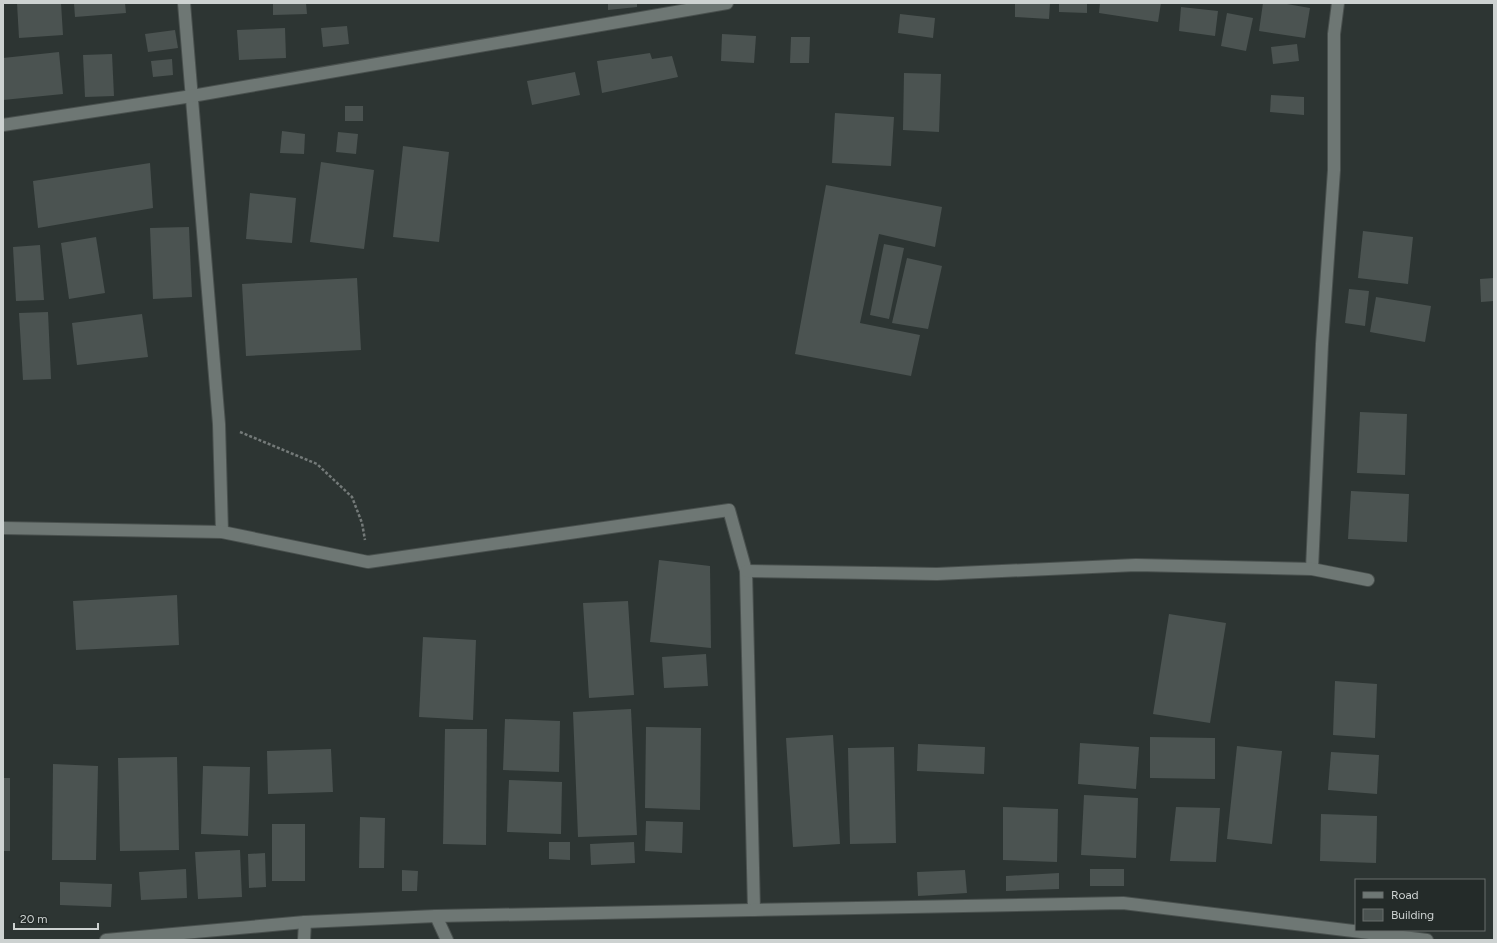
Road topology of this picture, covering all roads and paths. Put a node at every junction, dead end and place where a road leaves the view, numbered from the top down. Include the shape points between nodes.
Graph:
1 (184, 3) edge
2 (727, 3) edge
3 (1338, 3) edge
4 (192, 96) junction
5 (3, 125) edge
6 (219, 424) junction
7 (3, 528) edge
8 (222, 532) junction
9 (368, 562) junction
10 (1312, 569) junction
11 (746, 571) junction
12 (1368, 580) dead end
13 (754, 910) junction
14 (436, 916) junction
15 (305, 922) junction
16 (106, 940) edge
17 (304, 940) edge
18 (447, 940) edge
19 (1427, 940) edge

1 - 4 street
2 - 4 street
3 - 10 street via 1334,34 1334,170 1322,344
4 - 5 street
4 - 6 street
6 - 8 street
6 - 9 path via 317,464 352,497 362,523
7 - 8 street
8 - 9 street
9 - 11 street via 729,510
10 - 11 street via 1136,565 936,574
10 - 12 street
11 - 13 street
13 - 14 street
13 - 19 street via 1123,903
14 - 15 street
14 - 18 street
15 - 16 street
15 - 17 street

